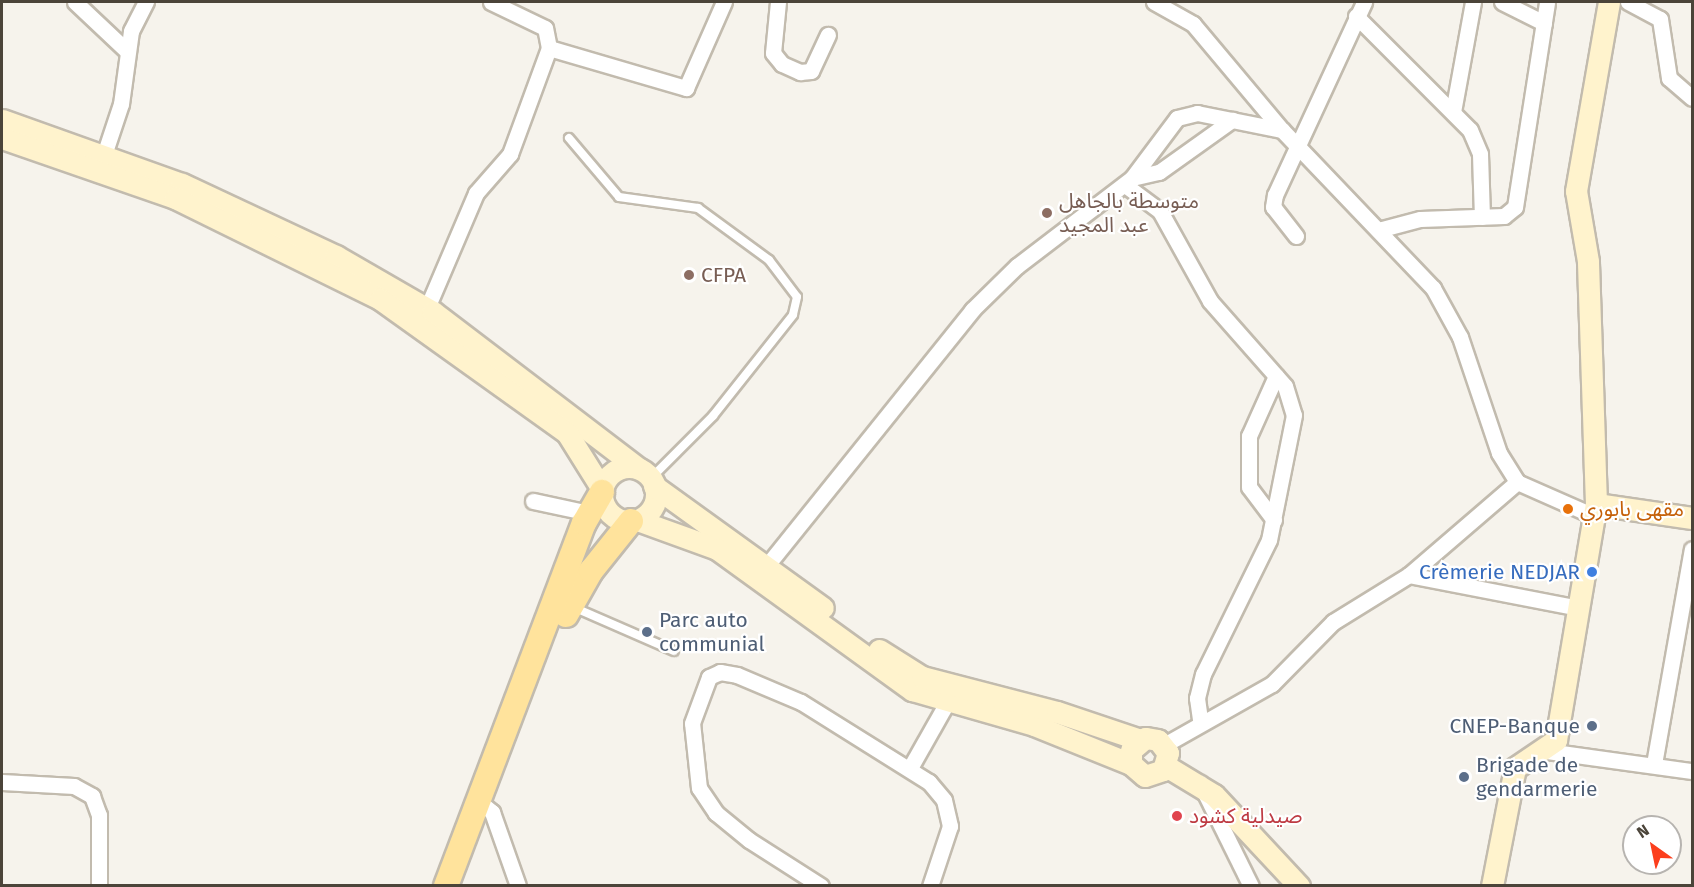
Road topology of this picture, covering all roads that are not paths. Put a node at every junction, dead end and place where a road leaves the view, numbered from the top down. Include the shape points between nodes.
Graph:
1 (75, 2) edge
2 (146, 2) edge
3 (491, 2) edge
4 (724, 2) edge
5 (778, 2) edge
6 (1364, 2) edge
7 (1473, 2) edge
8 (1502, 2) edge
9 (1546, 2) edge
10 (1609, 2) edge
11 (1628, 2) edge
12 (1161, 3) edge
13 (1356, 16) junction
14 (1544, 23) junction
15 (828, 35) dead end
16 (549, 48) junction
17 (126, 50) junction
18 (1692, 98) edge
19 (1453, 112) junction
20 (2, 120) edge
21 (1232, 120) junction
22 (1282, 130) junction
23 (2, 138) edge
24 (569, 138) dead end
25 (1295, 143) junction
26 (102, 161) junction
27 (1129, 182) junction
28 (1482, 217) junction
29 (1382, 229) junction
30 (1296, 236) dead end
31 (427, 308) junction
32 (1276, 376) junction
33 (648, 477) junction
34 (1517, 482) junction
35 (602, 490) junction
36 (532, 501) dead end
37 (1595, 510) junction
38 (588, 513) junction
39 (1692, 518) edge
40 (634, 520) junction
41 (1274, 520) junction
42 (1692, 549) edge
43 (763, 570) junction
44 (1409, 575) junction
45 (564, 603) junction
46 (1579, 608) junction
47 (674, 651) dead end
48 (952, 695) junction
49 (1200, 720) junction
50 (1140, 740) junction
51 (1164, 745) junction
52 (1547, 751) junction
53 (1131, 764) junction
54 (1654, 764) junction
55 (1166, 766) junction
56 (910, 768) junction
57 (1692, 771) edge
58 (2, 782) edge
59 (1200, 783) junction
60 (482, 803) junction
61 (99, 885) edge
62 (446, 885) edge
63 (460, 885) edge
64 (518, 885) edge
65 (821, 885) edge
66 (930, 885) edge
67 (1251, 885) edge
68 (1299, 885) edge
69 (1492, 885) edge

1 - 17 street
2 - 17 street
3 - 16 street via 545,28
4 - 16 street via 686,87
5 - 15 street via 772,53 782,64 800,72 811,71
6 - 13 street
7 - 19 street
8 - 14 street
9 - 14 street
10 - 37 main road via 1576,191 1588,261
11 - 18 street via 1660,19 1669,78
12 - 22 street via 1193,24
13 - 19 street
13 - 25 street
14 - 28 street via 1515,207 1504,216
16 - 31 street via 510,154 476,194
17 - 26 street via 121,104
19 - 28 street via 1477,142
20 - 26 main road
21 - 22 street
21 - 27 street via 1159,172
21 - 27 street via 1197,113 1178,118
22 - 25 street
23 - 26 main road
24 - 33 lane via 619,197 698,208 770,260 797,297 793,315 714,416
25 - 29 street
25 - 30 street via 1273,207
26 - 31 main road via 266,221
26 - 35 main road via 241,226 399,311 567,433
27 - 32 street via 1160,211 1210,301
27 - 43 street via 1017,266 972,310
28 - 29 street via 1420,219
29 - 34 street via 1433,288 1460,337 1499,453
31 - 33 main road
32 - 41 street via 1294,415
32 - 41 street via 1249,436 1249,487
33 - 35 main road via 619,469
33 - 40 main road via 653,506
33 - 43 main road
34 - 37 street
34 - 44 street
35 - 38 main road
35 - 40 main road via 612,515
36 - 38 street
37 - 39 main road
37 - 46 main road
38 - 45 main road
40 - 43 main road via 708,544
40 - 45 main road
41 - 49 street via 1265,549 1203,674 1197,698
42 - 54 street
43 - 48 main road via 889,675
44 - 46 street
44 - 49 street via 1333,622 1272,684
45 - 47 lane
45 - 60 main road
46 - 52 main road via 1559,725
48 - 50 main road via 1057,712
48 - 53 main road
48 - 56 street
49 - 51 street
50 - 51 main road
50 - 53 main road via 1131,750
51 - 55 main road
52 - 54 street
52 - 69 main road via 1529,755 1515,768
53 - 55 main road via 1145,776
54 - 57 street
55 - 59 main road
56 - 65 street via 801,702 737,675 720,672 702,685 692,723 699,788 707,801 750,840
56 - 66 street via 929,782 949,811 950,826
58 - 61 street via 74,786 92,796 99,815
59 - 67 street
59 - 68 main road
60 - 62 main road
60 - 63 main road
60 - 64 street

